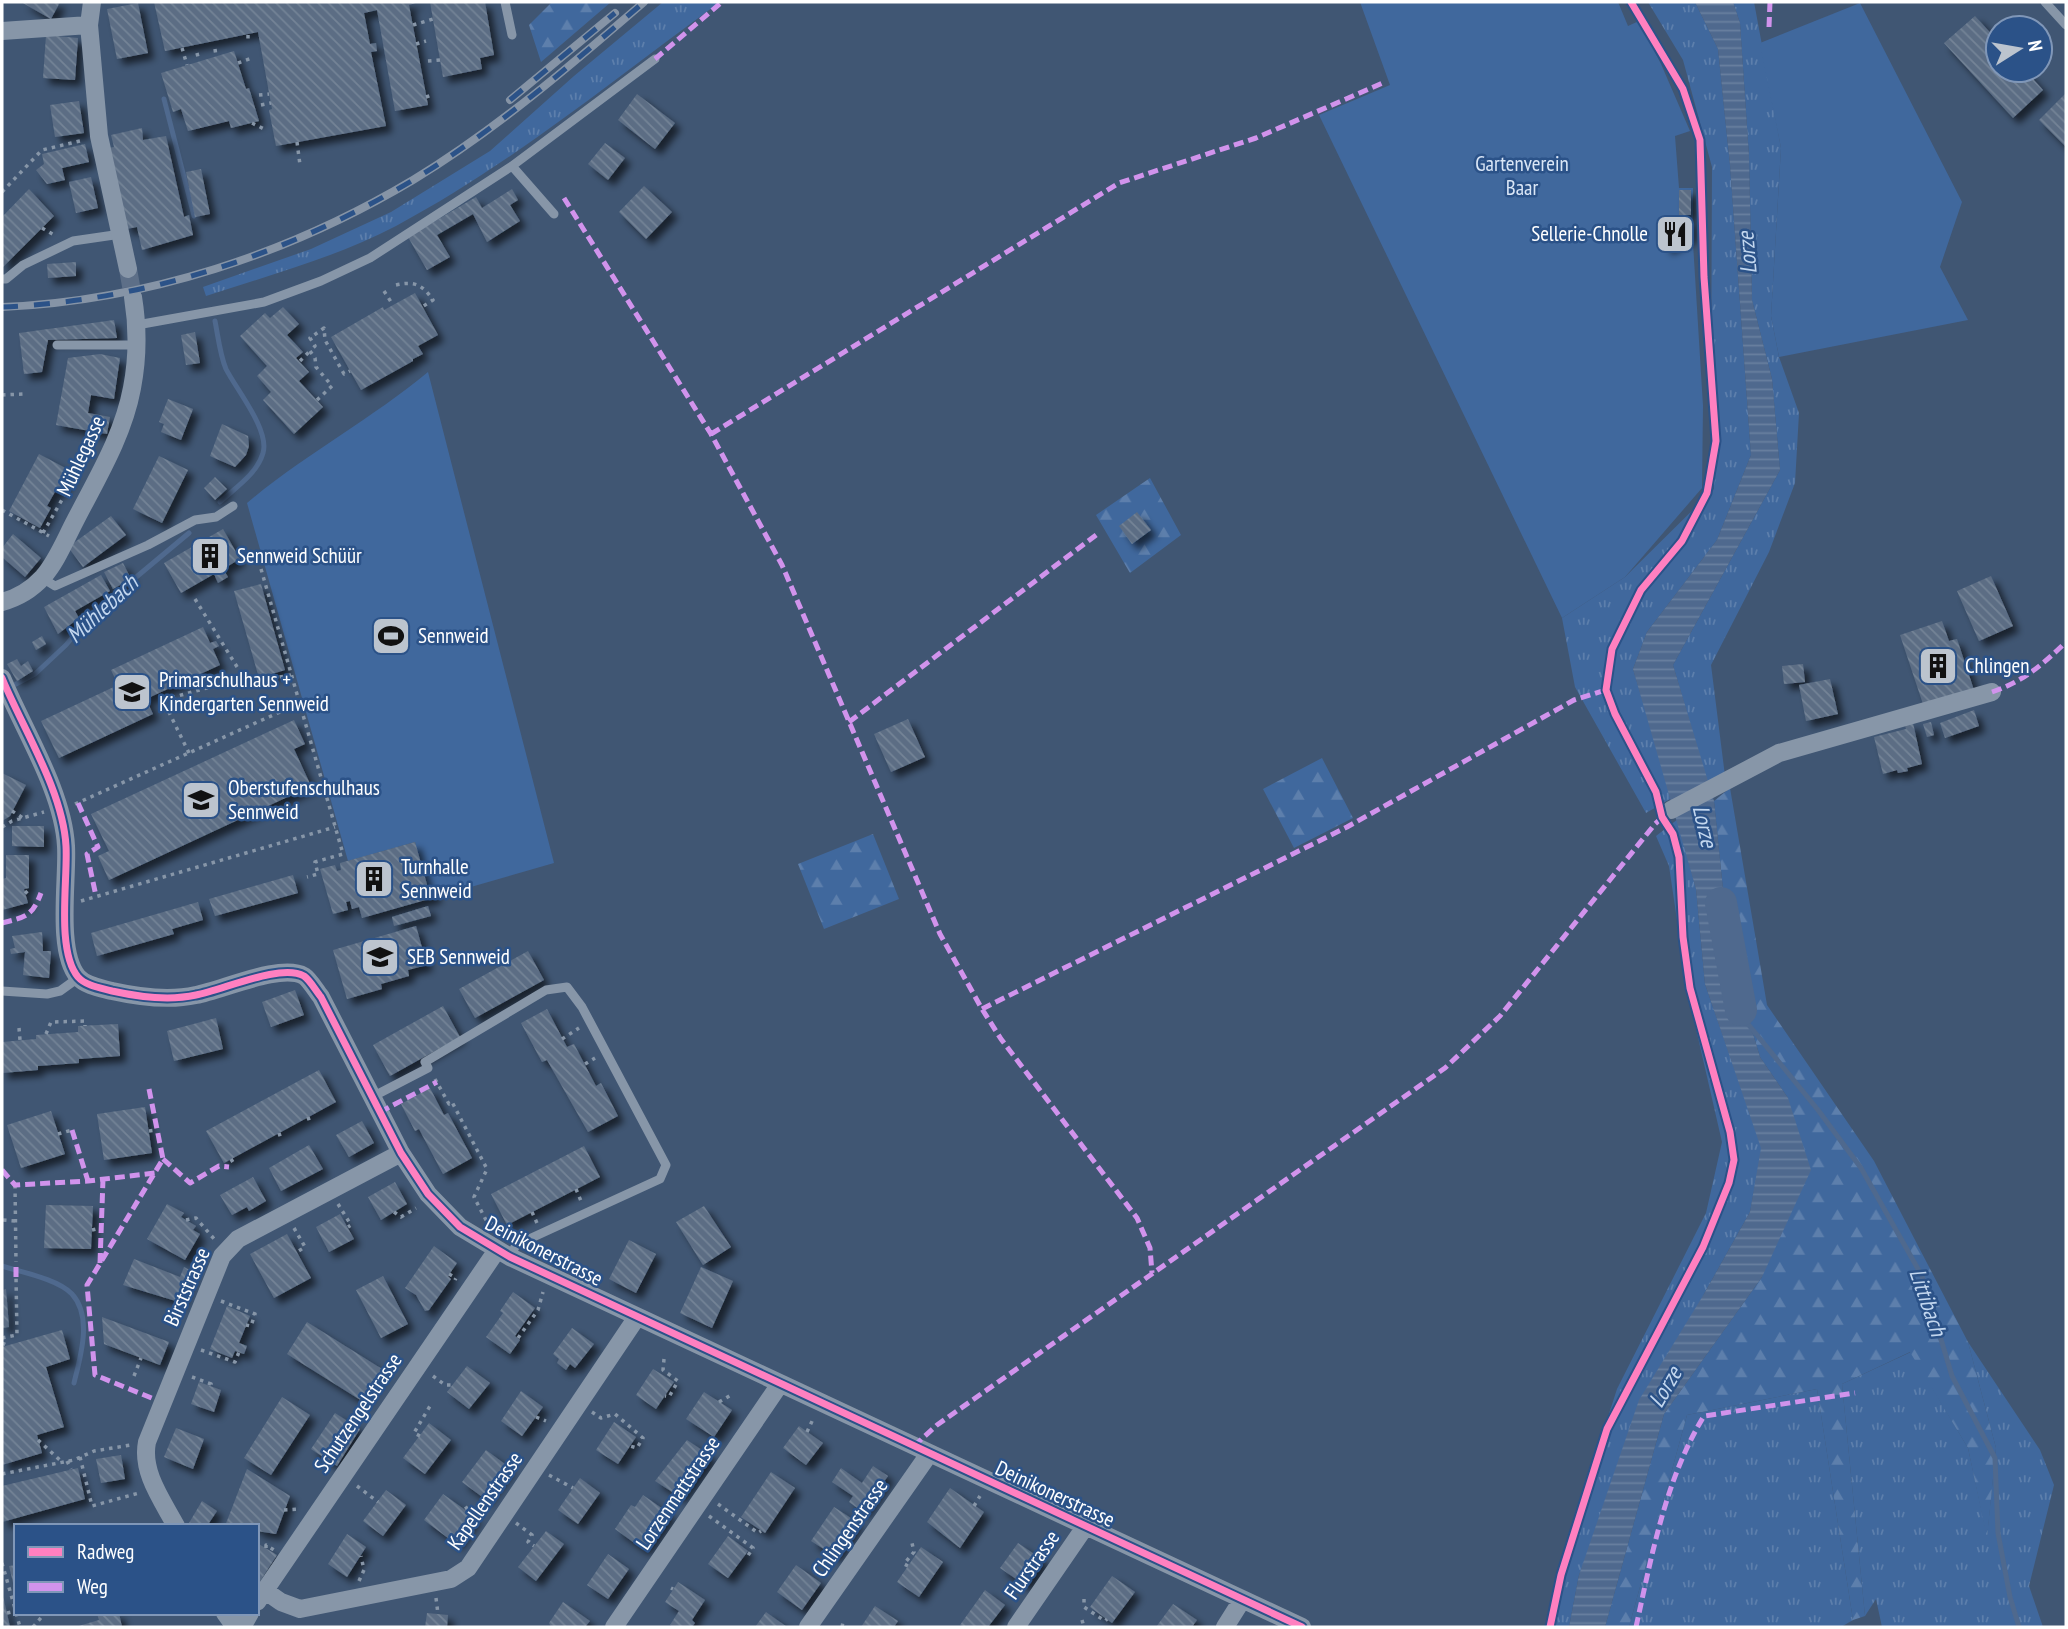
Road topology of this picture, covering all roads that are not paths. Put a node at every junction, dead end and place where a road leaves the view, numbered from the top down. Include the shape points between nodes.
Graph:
1 (92, 2) edge
2 (505, 2) edge
3 (2045, 2) edge
4 (89, 25) junction
5 (2066, 25) edge
6 (2, 30) edge
7 (512, 35) dead end
8 (655, 59) dead end
9 (513, 166) junction
10 (554, 214) dead end
11 (121, 234) junction
12 (128, 269) tunnel mouth
13 (2, 279) edge
14 (133, 297) tunnel mouth
15 (137, 325) junction
16 (57, 345) dead end
17 (137, 345) junction
18 (233, 506) dead end
19 (42, 578) junction
20 (2, 602) edge
21 (2, 678) edge
22 (1992, 692) dead end
23 (1671, 810) dead end
24 (78, 978) junction
25 (2, 991) edge
26 (372, 1097) junction
27 (401, 1153) junction
28 (508, 1251) junction
29 (637, 1317) junction
30 (780, 1384) junction
31 (929, 1454) junction
32 (175, 1524) edge
33 (1085, 1527) junction
34 (261, 1596) edge
35 (1242, 1600) junction
36 (614, 1627) edge
37 (808, 1627) edge
38 (1016, 1627) edge
39 (1225, 1627) edge
40 (1302, 1627) edge

1 - 4 street
2 - 7 lane
3 - 5 lane
4 - 6 street
4 - 11 street via 99,136
8 - 9 lane
9 - 10 lane
9 - 15 lane via 370,258 321,281 264,302
11 - 12 street
11 - 13 lane via 73,242
14 - 15 street, Mühlegasse
15 - 17 street, Mühlegasse
16 - 17 lane
17 - 19 street, Mühlegasse via 132,389 111,452
18 - 19 lane via 55,586
19 - 20 street, Mühlegasse via 24,593
21 - 24 street via 58,808 66,844 65,936
22 - 23 street via 1779,753
24 - 25 lane via 47,994
24 - 26 street, Deinikonerstrasse via 92,986 164,999 196,996 285,971 305,976 321,997
26 - 27 street, Deinikonerstrasse
26 - 28 lane via 428,1068 425,1062 547,990 567,987 666,1165 660,1179
27 - 28 street, Deinikonerstrasse via 428,1194 460,1227
27 - 32 street, Birststrasse via 238,1240 222,1256 144,1457
28 - 29 street, Deinikonerstrasse
28 - 34 street, Schutzengelstrasse
29 - 30 street, Deinikonerstrasse
29 - 34 street, Kapellenstrasse via 468,1568 451,1579 300,1609
30 - 31 street, Deinikonerstrasse
30 - 36 street, Lorzenmattstrasse
31 - 33 street, Deinikonerstrasse
31 - 37 street, Chlingenstrasse
33 - 35 street, Deinikonerstrasse
33 - 38 street, Flurstrasse
35 - 39 street
35 - 40 street, Deinikonerstrasse

